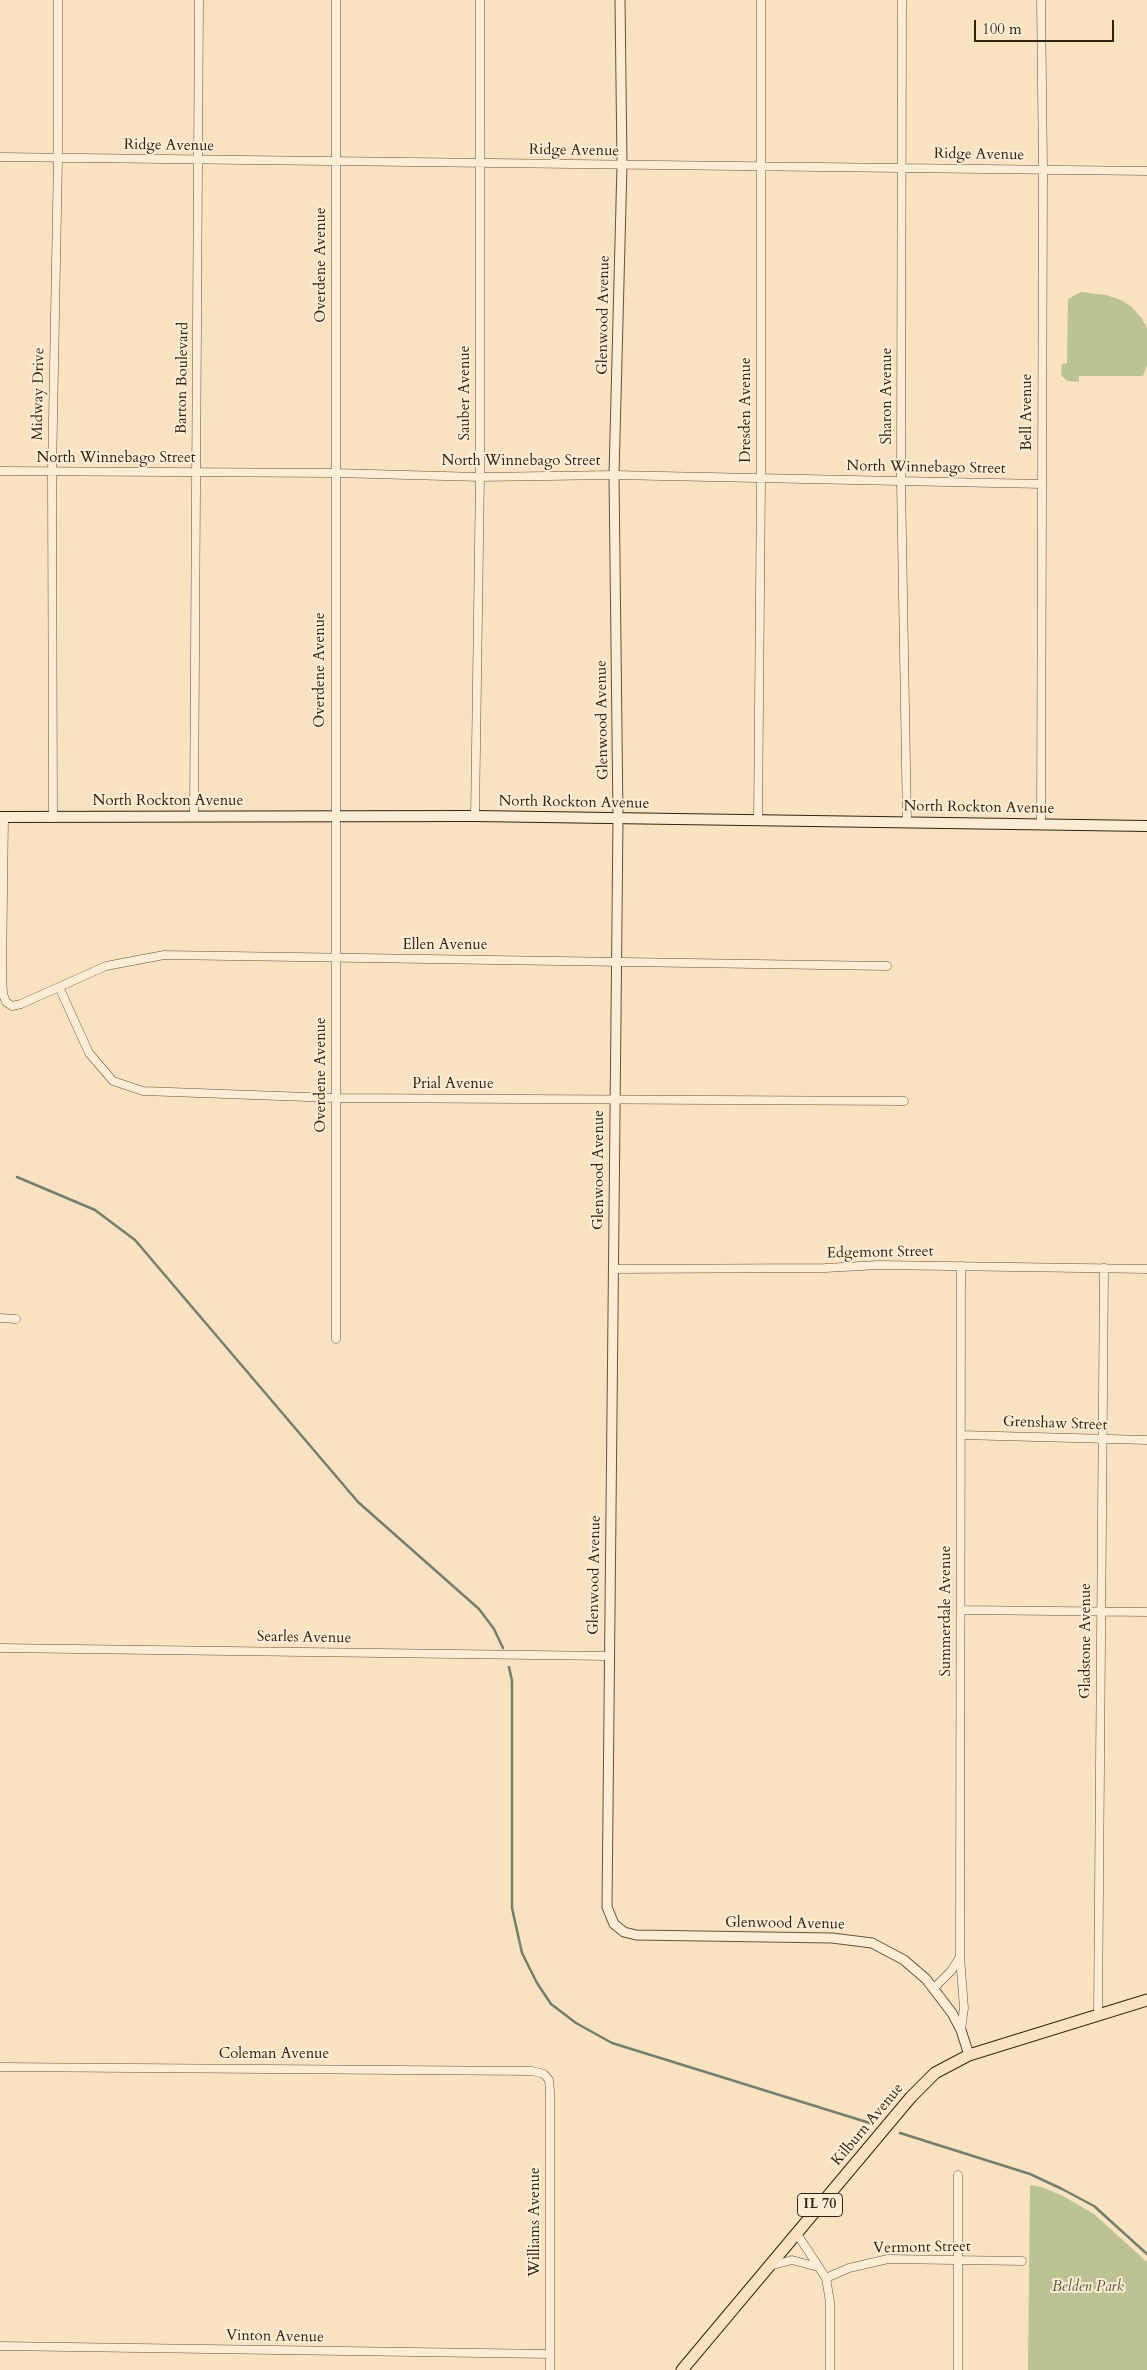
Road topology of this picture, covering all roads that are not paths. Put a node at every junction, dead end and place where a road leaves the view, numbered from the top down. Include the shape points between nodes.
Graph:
1 (58, 0) edge
2 (199, 0) edge
3 (336, 0) edge
4 (480, 0) edge
5 (620, 0) edge
6 (761, 0) edge
7 (902, 0) edge
8 (1042, 0) edge
9 (0, 158) edge
10 (58, 158) junction
11 (198, 160) junction
12 (336, 162) junction
13 (480, 163) junction
14 (622, 165) junction
15 (760, 166) junction
16 (903, 168) junction
17 (1043, 170) junction
18 (1147, 171) edge
19 (0, 471) edge
20 (52, 472) junction
21 (196, 472) junction
22 (335, 473) junction
23 (614, 475) junction
24 (480, 477) junction
25 (761, 479) junction
26 (901, 481) junction
27 (1042, 484) junction
28 (475, 816) junction
29 (2, 817) edge
30 (194, 817) junction
31 (335, 817) junction
32 (53, 818) junction
33 (618, 818) junction
34 (758, 820) junction
35 (907, 822) junction
36 (1041, 825) junction
37 (1147, 826) edge
38 (335, 959) junction
39 (616, 960) junction
40 (887, 966) dead end
41 (59, 987) junction
42 (335, 1098) junction
43 (614, 1099) junction
44 (904, 1101) dead end
45 (961, 1266) junction
46 (1104, 1268) junction
47 (613, 1269) junction
48 (1147, 1269) edge
49 (0, 1318) edge
50 (16, 1319) dead end
51 (336, 1339) dead end
52 (961, 1435) junction
53 (1102, 1439) junction
54 (1147, 1440) edge
55 (961, 1610) junction
56 (1100, 1612) junction
57 (1147, 1612) edge
58 (0, 1648) edge
59 (608, 1656) junction
60 (960, 1957) junction
61 (934, 1988) junction
62 (1147, 2000) edge
63 (1098, 2015) junction
64 (961, 2030) junction
65 (969, 2055) junction
66 (0, 2067) edge
67 (546, 2076) joint
68 (958, 2175) dead end
69 (797, 2234) junction
70 (959, 2260) junction
71 (1022, 2261) dead end
72 (770, 2266) junction
73 (818, 2267) junction
74 (826, 2278) junction
75 (0, 2346) edge
76 (550, 2354) junction
77 (550, 2370) edge
78 (682, 2370) edge
79 (830, 2370) edge
80 (958, 2370) edge

1 - 10 street, Midway Drive
2 - 11 street, Barton Boulevard
3 - 12 street, Overdene Avenue
4 - 13 street, Sauber Avenue
5 - 14 street, Glenwood Avenue
6 - 15 street, Dresden Avenue
7 - 16 street, Sharon Avenue
8 - 17 street, Bell Avenue
9 - 10 street, Ridge Avenue
10 - 11 street, Ridge Avenue
10 - 20 street, Midway Drive
11 - 12 street, Ridge Avenue
11 - 21 street, Barton Boulevard
12 - 13 street, Ridge Avenue
12 - 22 street, Overdene Avenue
13 - 14 street, Ridge Avenue
13 - 24 street, Sauber Avenue
14 - 15 street, Ridge Avenue
14 - 23 street, Glenwood Avenue
15 - 16 street, Ridge Avenue
15 - 25 street, Dresden Avenue
16 - 17 street, Ridge Avenue
16 - 26 street, Sharon Avenue
17 - 18 street, Ridge Avenue
17 - 27 street, Bell Avenue
19 - 20 street, North Winnebago Street
20 - 21 street, North Winnebago Street
20 - 32 street, Midway Drive
21 - 22 street, North Winnebago Street
21 - 30 street, Barton Boulevard
22 - 24 street, North Winnebago Street
22 - 31 street, Overdene Avenue
23 - 24 street, North Winnebago Street
23 - 25 street, North Winnebago Street
23 - 33 street, Glenwood Avenue
24 - 28 street, Sauber Avenue
25 - 26 street, North Winnebago Street
25 - 34 street, Dresden Avenue
26 - 27 street, North Winnebago Street
26 - 35 street, Sharon Avenue
27 - 36 street, Bell Avenue
28 - 31 main road, North Rockton Avenue
28 - 33 main road, North Rockton Avenue
29 - 32 main road, North Rockton Avenue
29 - 41 street, Ellen Avenue via 3,994 12,1006
30 - 31 main road, North Rockton Avenue
30 - 32 main road, North Rockton Avenue
31 - 38 street, Overdene Avenue
33 - 34 main road, North Rockton Avenue
33 - 39 street, Glenwood Avenue
34 - 35 main road, North Rockton Avenue
35 - 36 main road, North Rockton Avenue
36 - 37 main road, North Rockton Avenue
38 - 39 street, Ellen Avenue
38 - 41 street, Ellen Avenue via 164,955 106,966
38 - 42 street, Overdene Avenue
39 - 40 street, Ellen Avenue
39 - 43 street, Glenwood Avenue
41 - 42 street, Prial Avenue via 89,1053 113,1081 144,1091
42 - 43 street, Prial Avenue
42 - 51 street, Overdene Avenue
43 - 44 street, Prial Avenue
43 - 47 street, Glenwood Avenue
45 - 46 street, Edgemont Street
45 - 47 street, Edgemont Street
45 - 52 street, Summerdale Avenue
46 - 48 street, Edgemont Street
46 - 53 street, Gladstone Avenue
47 - 59 street, Glenwood Avenue
49 - 50 street
52 - 53 street, Grenshaw Street
52 - 55 street, Summerdale Avenue
53 - 54 street, Grenshaw Street
53 - 56 street, Gladstone Avenue
55 - 56 street
55 - 60 street, Summerdale Avenue
56 - 57 street
56 - 63 street, Gladstone Avenue
58 - 59 street, Searles Avenue
59 - 61 street, Glenwood Avenue via 606,1895 609,1916 614,1924 624,1932 636,1935 857,1940 872,1943 904,1960
60 - 61 street
60 - 64 street, Summerdale Avenue via 964,2008
61 - 64 street, Glenwood Avenue
62 - 63 main road, Kilburn Avenue / IL 70
63 - 65 main road, Kilburn Avenue / IL 70
64 - 65 street, Glenwood Avenue
65 - 69 main road, Kilburn Avenue / IL 70 via 950,2063 923,2084
66 - 67 street, Coleman Avenue via 538,2071
67 - 76 street, Williams Avenue via 550,2091
68 - 70 street
69 - 72 main road, Kilburn Avenue / IL 70
69 - 73 street
70 - 71 street, Vermont Street
70 - 74 street, Vermont Street via 871,2261
70 - 80 street
72 - 73 street via 792,2260
72 - 78 main road, Kilburn Avenue / IL 70
73 - 74 street
74 - 79 street via 830,2302
75 - 76 street, Vinton Avenue
76 - 77 street, Williams Avenue

